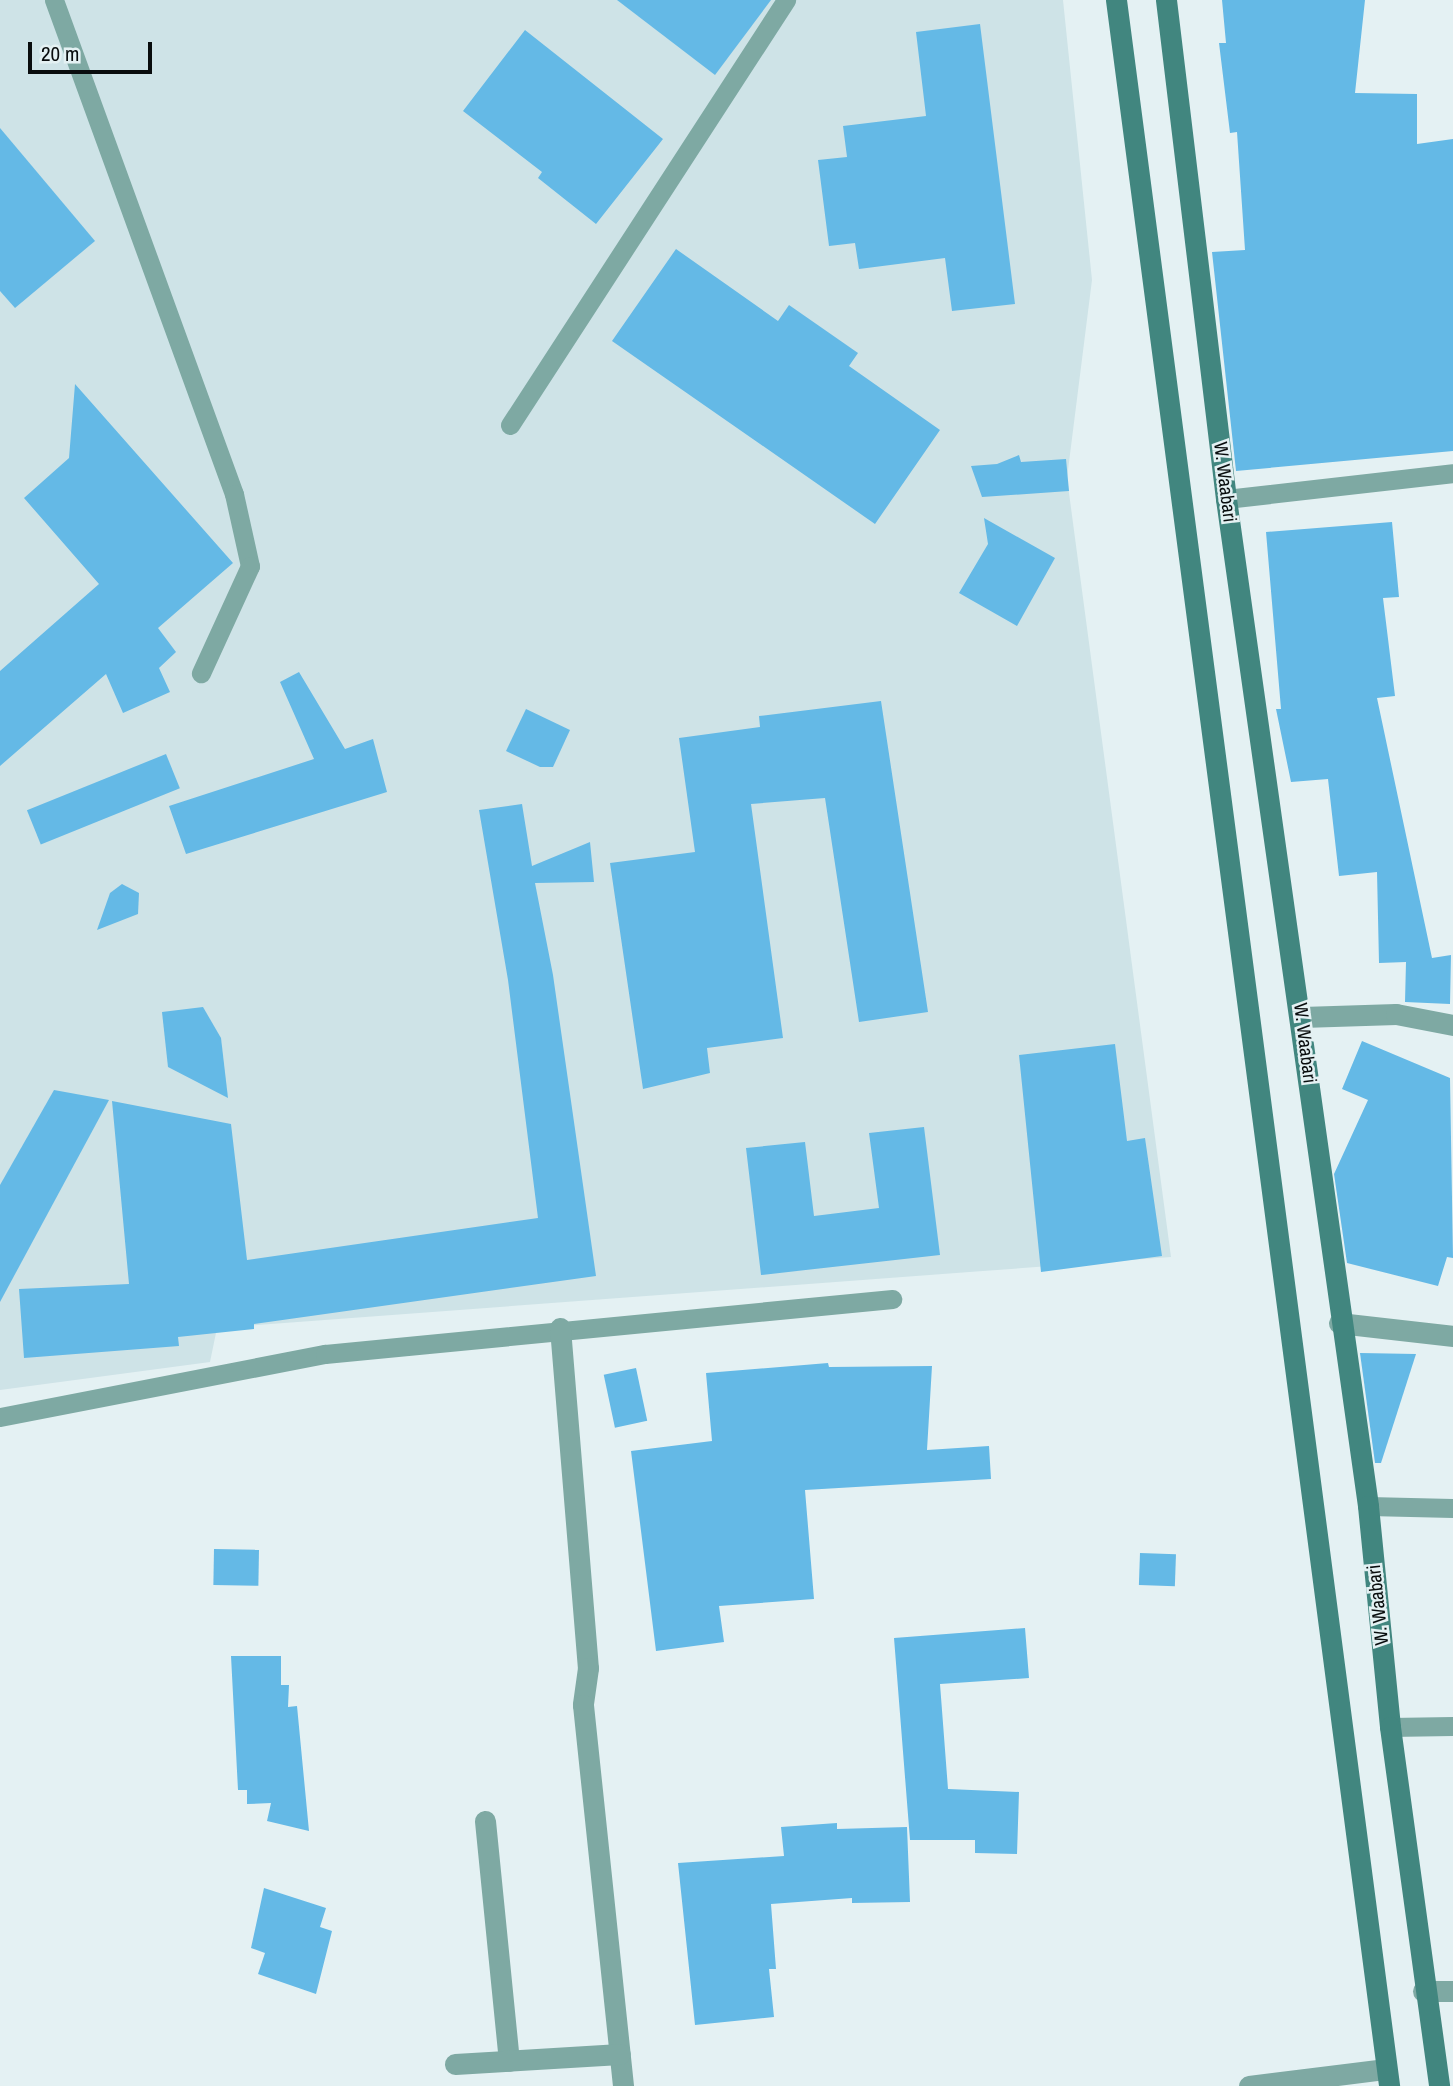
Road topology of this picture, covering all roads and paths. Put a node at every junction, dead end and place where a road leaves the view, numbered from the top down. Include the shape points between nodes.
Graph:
1 (54, 0) edge
2 (786, 0) edge
3 (1116, 0) edge
4 (1166, 0) edge
5 (510, 425) dead end
6 (1453, 473) edge
7 (1226, 499) junction
8 (201, 673) dead end
9 (1302, 1017) junction
10 (1453, 1025) edge
11 (892, 1299) dead end
12 (1339, 1323) junction
13 (560, 1328) junction
14 (1453, 1336) edge
15 (0, 1417) edge
16 (1368, 1506) junction
17 (1453, 1508) edge
18 (1453, 1726) edge
19 (1390, 1727) junction
20 (485, 1821) dead end
21 (1423, 1991) junction
22 (1453, 1991) edge
23 (620, 2054) junction
24 (509, 2061) junction
25 (455, 2064) dead end
26 (1387, 2077) edge
27 (624, 2086) edge
28 (1249, 2086) edge
29 (1439, 2086) edge

1 - 8 lane via 234,494 250,566
2 - 5 lane
3 - 26 main road
4 - 7 main road, W. Waabari
6 - 7 lane
7 - 9 main road, W. Waabari
9 - 10 street via 1396,1014
9 - 12 main road, W. Waabari
11 - 13 lane
12 - 14 street
12 - 16 main road, W. Waabari
13 - 15 lane via 325,1354
13 - 23 street via 588,1656 583,1705
16 - 17 lane
16 - 19 main road, W. Waabari
18 - 19 lane
19 - 21 main road, W. Waabari
20 - 24 street
21 - 22 street
21 - 29 main road, W. Waabari
23 - 24 street
23 - 27 street
24 - 25 street
26 - 28 street

